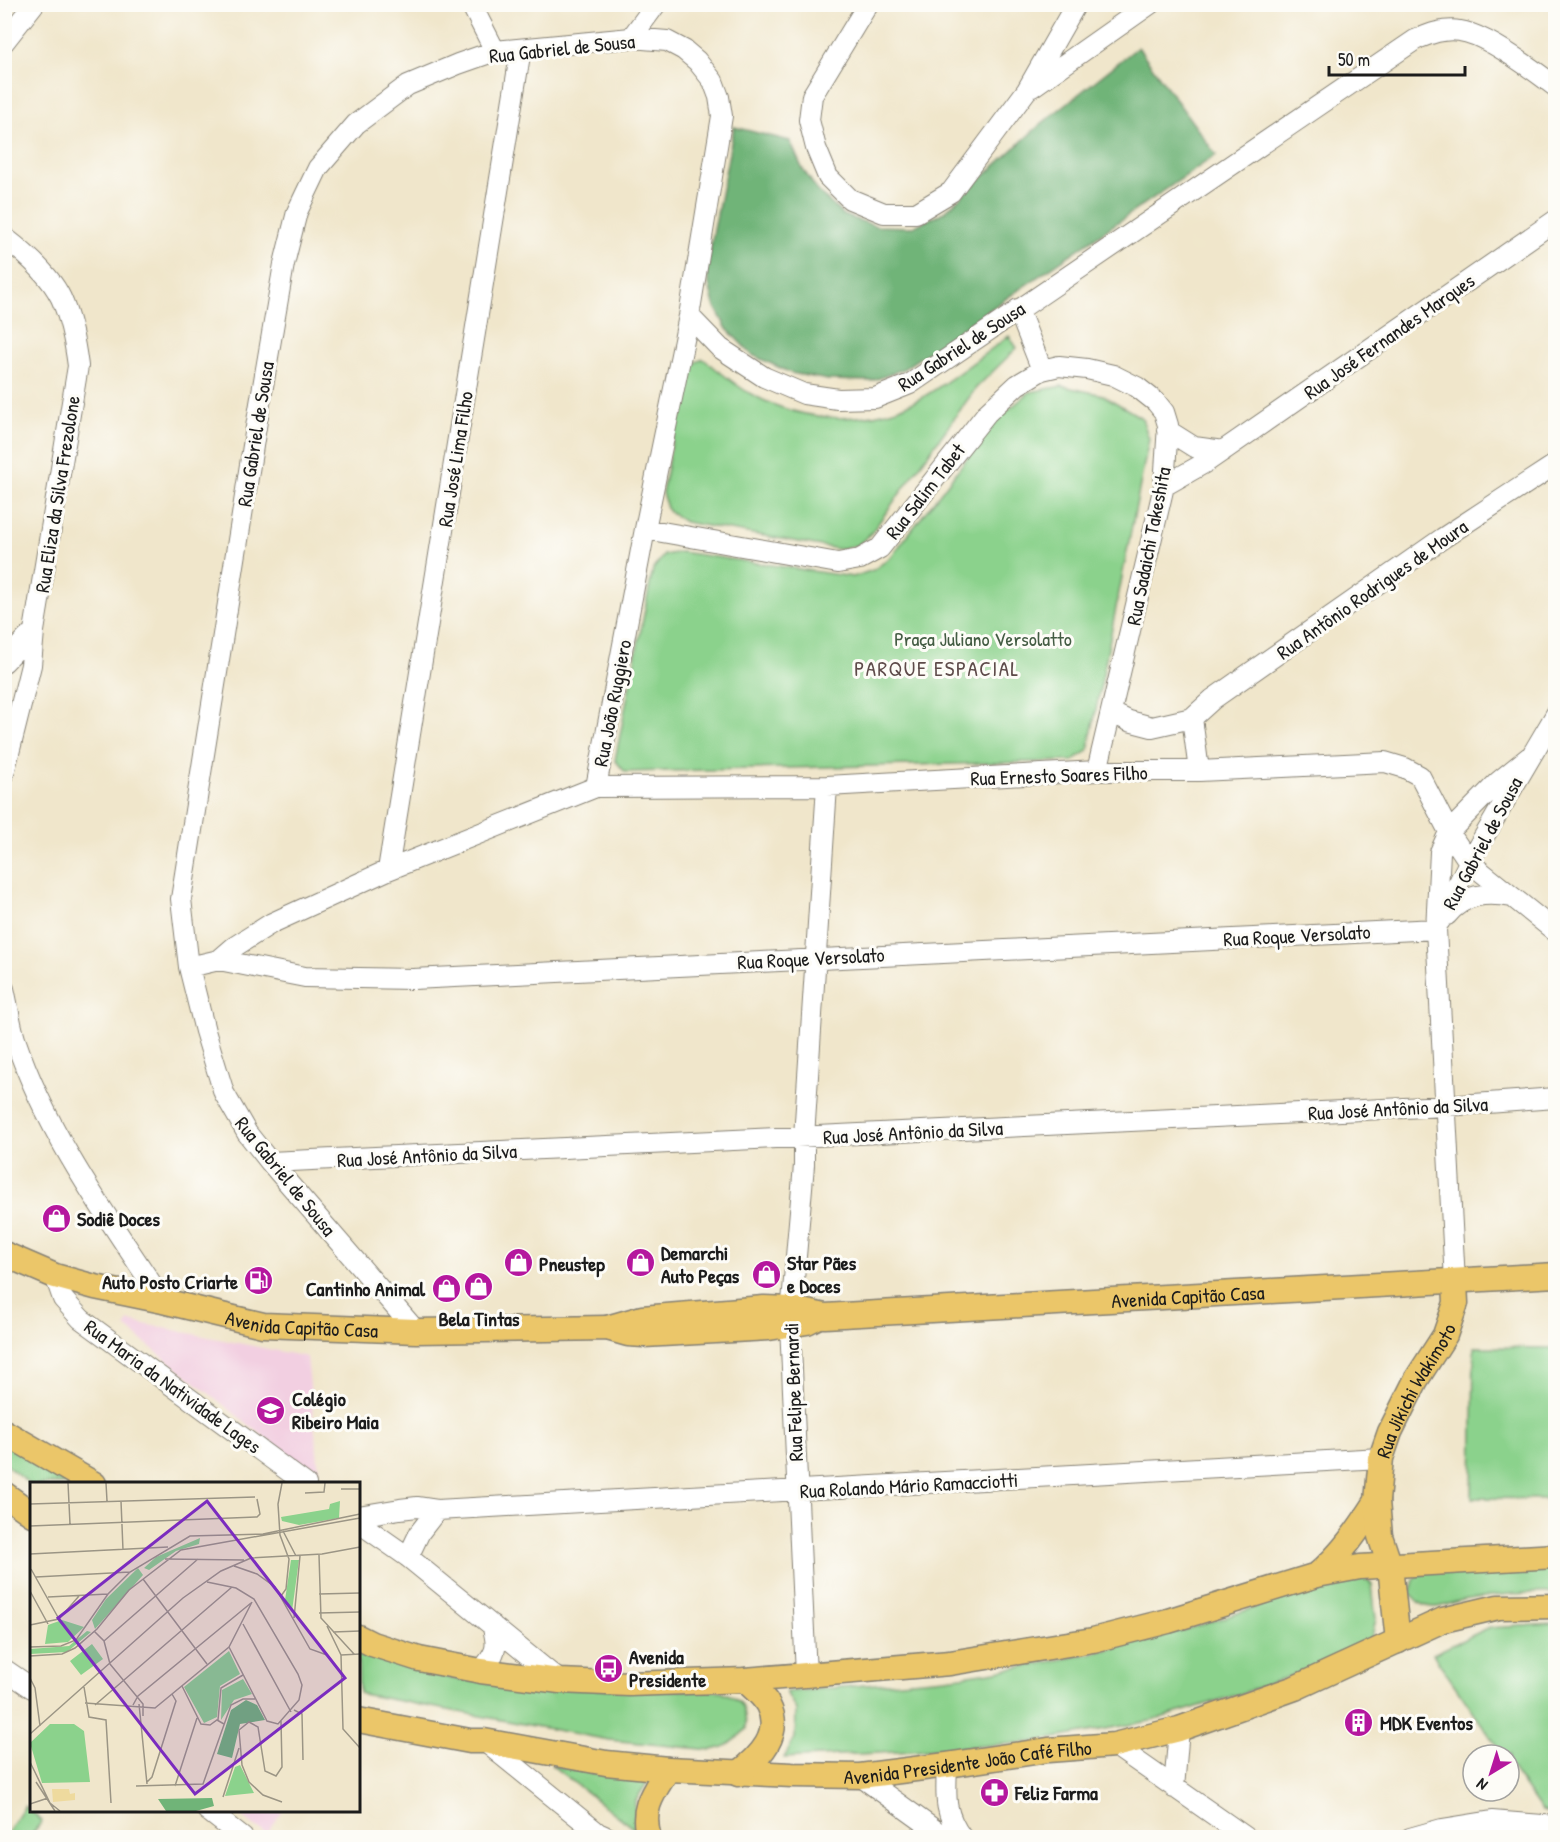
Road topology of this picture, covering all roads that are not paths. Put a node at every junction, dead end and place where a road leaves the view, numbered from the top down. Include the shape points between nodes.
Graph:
1 (34, 4) edge
2 (471, 4) edge
3 (656, 4) edge
4 (868, 4) edge
5 (1076, 4) edge
6 (1150, 4) edge
7 (631, 38) junction
8 (4, 42) edge
9 (521, 49) junction
10 (495, 51) junction
11 (1556, 87) edge
12 (1027, 90) junction
13 (1556, 220) edge
14 (4, 237) edge
15 (1018, 309) junction
16 (689, 316) junction
17 (1041, 370) junction
18 (1167, 430) junction
19 (1223, 451) junction
20 (1556, 464) edge
21 (1164, 486) junction
22 (645, 529) junction
23 (34, 632) junction
24 (4, 662) edge
25 (1112, 713) junction
26 (1556, 714) edge
27 (1192, 718) junction
28 (1528, 757) junction
29 (1098, 771) junction
30 (1199, 771) junction
31 (4, 773) edge
32 (827, 786) junction
33 (596, 787) junction
34 (1449, 832) junction
35 (1469, 862) junction
36 (388, 870) junction
37 (1512, 897) junction
38 (1436, 928) junction
39 (1556, 932) edge
40 (816, 958) junction
41 (219, 960) junction
42 (189, 967) junction
43 (4, 989) edge
44 (1556, 1098) edge
45 (1446, 1106) junction
46 (804, 1137) junction
47 (270, 1162) junction
48 (4, 1254) edge
49 (1556, 1275) edge
50 (55, 1276) junction
51 (1455, 1281) junction
52 (163, 1301) junction
53 (791, 1317) junction
54 (416, 1331) junction
55 (4, 1432) edge
56 (1381, 1458) junction
57 (91, 1482) edge
58 (303, 1482) edge
59 (796, 1491) junction
60 (4, 1494) edge
61 (1377, 1501) junction
62 (437, 1510) junction
63 (30, 1513) edge
64 (360, 1516) edge
65 (360, 1523) edge
66 (1556, 1556) edge
67 (408, 1557) junction
68 (1390, 1566) junction
69 (1317, 1575) junction
70 (1556, 1606) edge
71 (492, 1625) junction
72 (360, 1637) edge
73 (1398, 1641) junction
74 (4, 1669) edge
75 (482, 1671) junction
76 (806, 1676) junction
77 (745, 1680) junction
78 (560, 1681) junction
79 (30, 1687) edge
80 (360, 1720) edge
81 (1179, 1729) junction
82 (484, 1741) junction
83 (1114, 1745) junction
84 (947, 1765) junction
85 (668, 1769) junction
86 (738, 1774) junction
87 (860, 1776) junction
88 (1174, 1788) junction
89 (210, 1812) edge
90 (1556, 1827) edge
91 (243, 1838) edge
92 (609, 1838) edge
93 (649, 1838) edge
94 (946, 1838) edge
95 (962, 1838) edge
96 (1247, 1838) edge
97 (1410, 1838) edge
98 (1554, 1838) edge

1 - 8 street
2 - 10 street
3 - 7 street
4 - 12 street via 812,96 809,120 828,177 850,199 884,213 916,213 951,192
5 - 12 street
6 - 12 street
7 - 9 street, Rua Gabriel de Sousa
7 - 16 street, Rua Gabriel de Sousa via 667,41 684,50 713,81 719,97 722,116
9 - 10 street, Rua Gabriel de Sousa
9 - 36 street, Rua José Lima Filho
10 - 42 street, Rua Gabriel de Sousa via 408,85 356,124 318,168 297,212 284,264 256,427 181,899
11 - 15 street, Rua Gabriel de Sousa via 1485,40 1461,30 1435,32 1415,40
13 - 19 street, Rua José Fernandes Marques
14 - 23 street, Rua Eliza da Silva Frezolone via 32,259 61,297 78,366
15 - 16 street, Rua Gabriel de Sousa via 910,384 875,398 838,399 804,394 764,377 720,348
15 - 17 street
16 - 22 street, Rua João Ruggiero
17 - 18 street, Rua Sadaichi Takeshita via 1059,366 1113,375 1156,402 1164,412
17 - 22 street, Rua Salim Tabet via 987,412 898,528 880,548 860,559 838,563
18 - 19 street via 1194,447
18 - 21 street, Rua Sadaichi Takeshita
19 - 21 street, Rua José Fernandes Marques
20 - 27 street, Rua Antônio Rodrigues de Moura via 1376,585 1213,699
21 - 25 street, Rua Sadaichi Takeshita
22 - 33 street, Rua João Ruggiero
23 - 24 street
23 - 31 street, Rua Eliza da Silva Frezolone
25 - 27 street, Rua Antônio Rodrigues de Moura via 1152,728
25 - 29 street, Rua Sadaichi Takeshita
26 - 28 street, Rua Gabriel de Sousa
27 - 30 street
28 - 34 street, Rua Gabriel de Sousa
28 - 35 street, Rua Gabriel de Sousa
29 - 30 street, Rua Ernesto Soares Filho
29 - 32 street, Rua Ernesto Soares Filho
30 - 34 street, Rua Ernesto Soares Filho via 1395,764 1420,776
32 - 33 street, Rua Ernesto Soares Filho
32 - 40 street, Rua Felipe Bernardi
33 - 36 street, Rua João Ruggiero
34 - 35 street, Rua Ernesto Soares Filho
34 - 38 street, Rua Gabriel de Sousa via 1440,852
35 - 37 street, Rua Ernesto Soares Filho
35 - 38 street, Rua Gabriel de Sousa
36 - 41 street, Rua João Ruggiero via 272,923
37 - 38 street via 1494,894 1466,898
37 - 39 street, Rua Ernesto Soares Filho
38 - 40 street, Rua Roque Versolato
38 - 45 street, Rua Gabriel de Sousa
40 - 41 street, Rua Roque Versolato via 413,979 305,977
40 - 46 street, Rua Felipe Bernardi
41 - 42 street, Rua Roque Versolato
42 - 47 street, Rua Gabriel de Sousa via 224,1092 247,1133
43 - 52 street via 15,1038 48,1117 90,1191
44 - 45 street, Rua José Antônio da Silva
45 - 46 street, Rua José Antônio da Silva
45 - 51 street, Rua Gabriel de Sousa
46 - 47 street, Rua José Antônio da Silva
46 - 53 street, Rua Felipe Bernardi
47 - 54 street, Rua Gabriel de Sousa
48 - 50 main road, Avenida Capitão Casa
49 - 51 main road, Avenida Capitão Casa
50 - 52 main road, Avenida Capitão Casa
50 - 58 street, Rua Maria da Natividade Lages via 63,1299 81,1319
51 - 53 main road, Avenida Capitão Casa
51 - 56 main road, Rua Jikichi Wakimoto via 1456,1303 1445,1335 1416,1380
52 - 54 main road, Avenida Capitão Casa via 262,1325
53 - 54 main road, Avenida Capitão Casa via 764,1308 642,1318 607,1328
53 - 59 street, Rua Felipe Bernardi
55 - 57 main road
56 - 59 street, Rua Rolando Mário Ramacciotti
56 - 61 main road, Rua Jikichi Wakimoto
59 - 62 street, Rua Rolando Mário Ramacciotti
59 - 76 street, Rua Felipe Bernardi
60 - 63 main road
61 - 68 main road, Rua Jikichi Wakimoto via 1380,1536
61 - 69 main road, Rua Jikichi Wakimoto via 1349,1544
62 - 64 street, Rua Rolando Mário Ramacciotti via 417,1507
62 - 67 street
65 - 67 street
66 - 68 main road
67 - 71 street
68 - 69 main road
68 - 73 main road, Rua Jikichi Wakimoto
69 - 76 main road via 1093,1640 950,1663
70 - 73 main road, Avenida Presidente João Café Filho via 1498,1607 1443,1620
71 - 75 street via 494,1655
71 - 78 street
72 - 75 main road via 419,1659
73 - 81 main road, Avenida Presidente João Café Filho via 1295,1688
74 - 79 street
75 - 78 main road
76 - 77 main road
77 - 78 main road via 629,1684
77 - 86 main road via 768,1704 774,1728 767,1744
80 - 82 main road, Avenida Presidente João Café Filho
81 - 83 main road, Avenida Presidente João Café Filho
81 - 88 street
82 - 85 main road, Avenida Presidente João Café Filho via 606,1763
82 - 92 street
83 - 84 main road, Avenida Presidente João Café Filho
83 - 88 street
84 - 87 main road, Avenida Presidente João Café Filho
84 - 95 street via 949,1818
85 - 86 main road, Avenida Presidente João Café Filho
85 - 93 main road via 645,1812
86 - 87 main road, Avenida Presidente João Café Filho
87 - 94 street
88 - 96 street
89 - 91 street
90 - 97 street via 1492,1821
90 - 98 street

